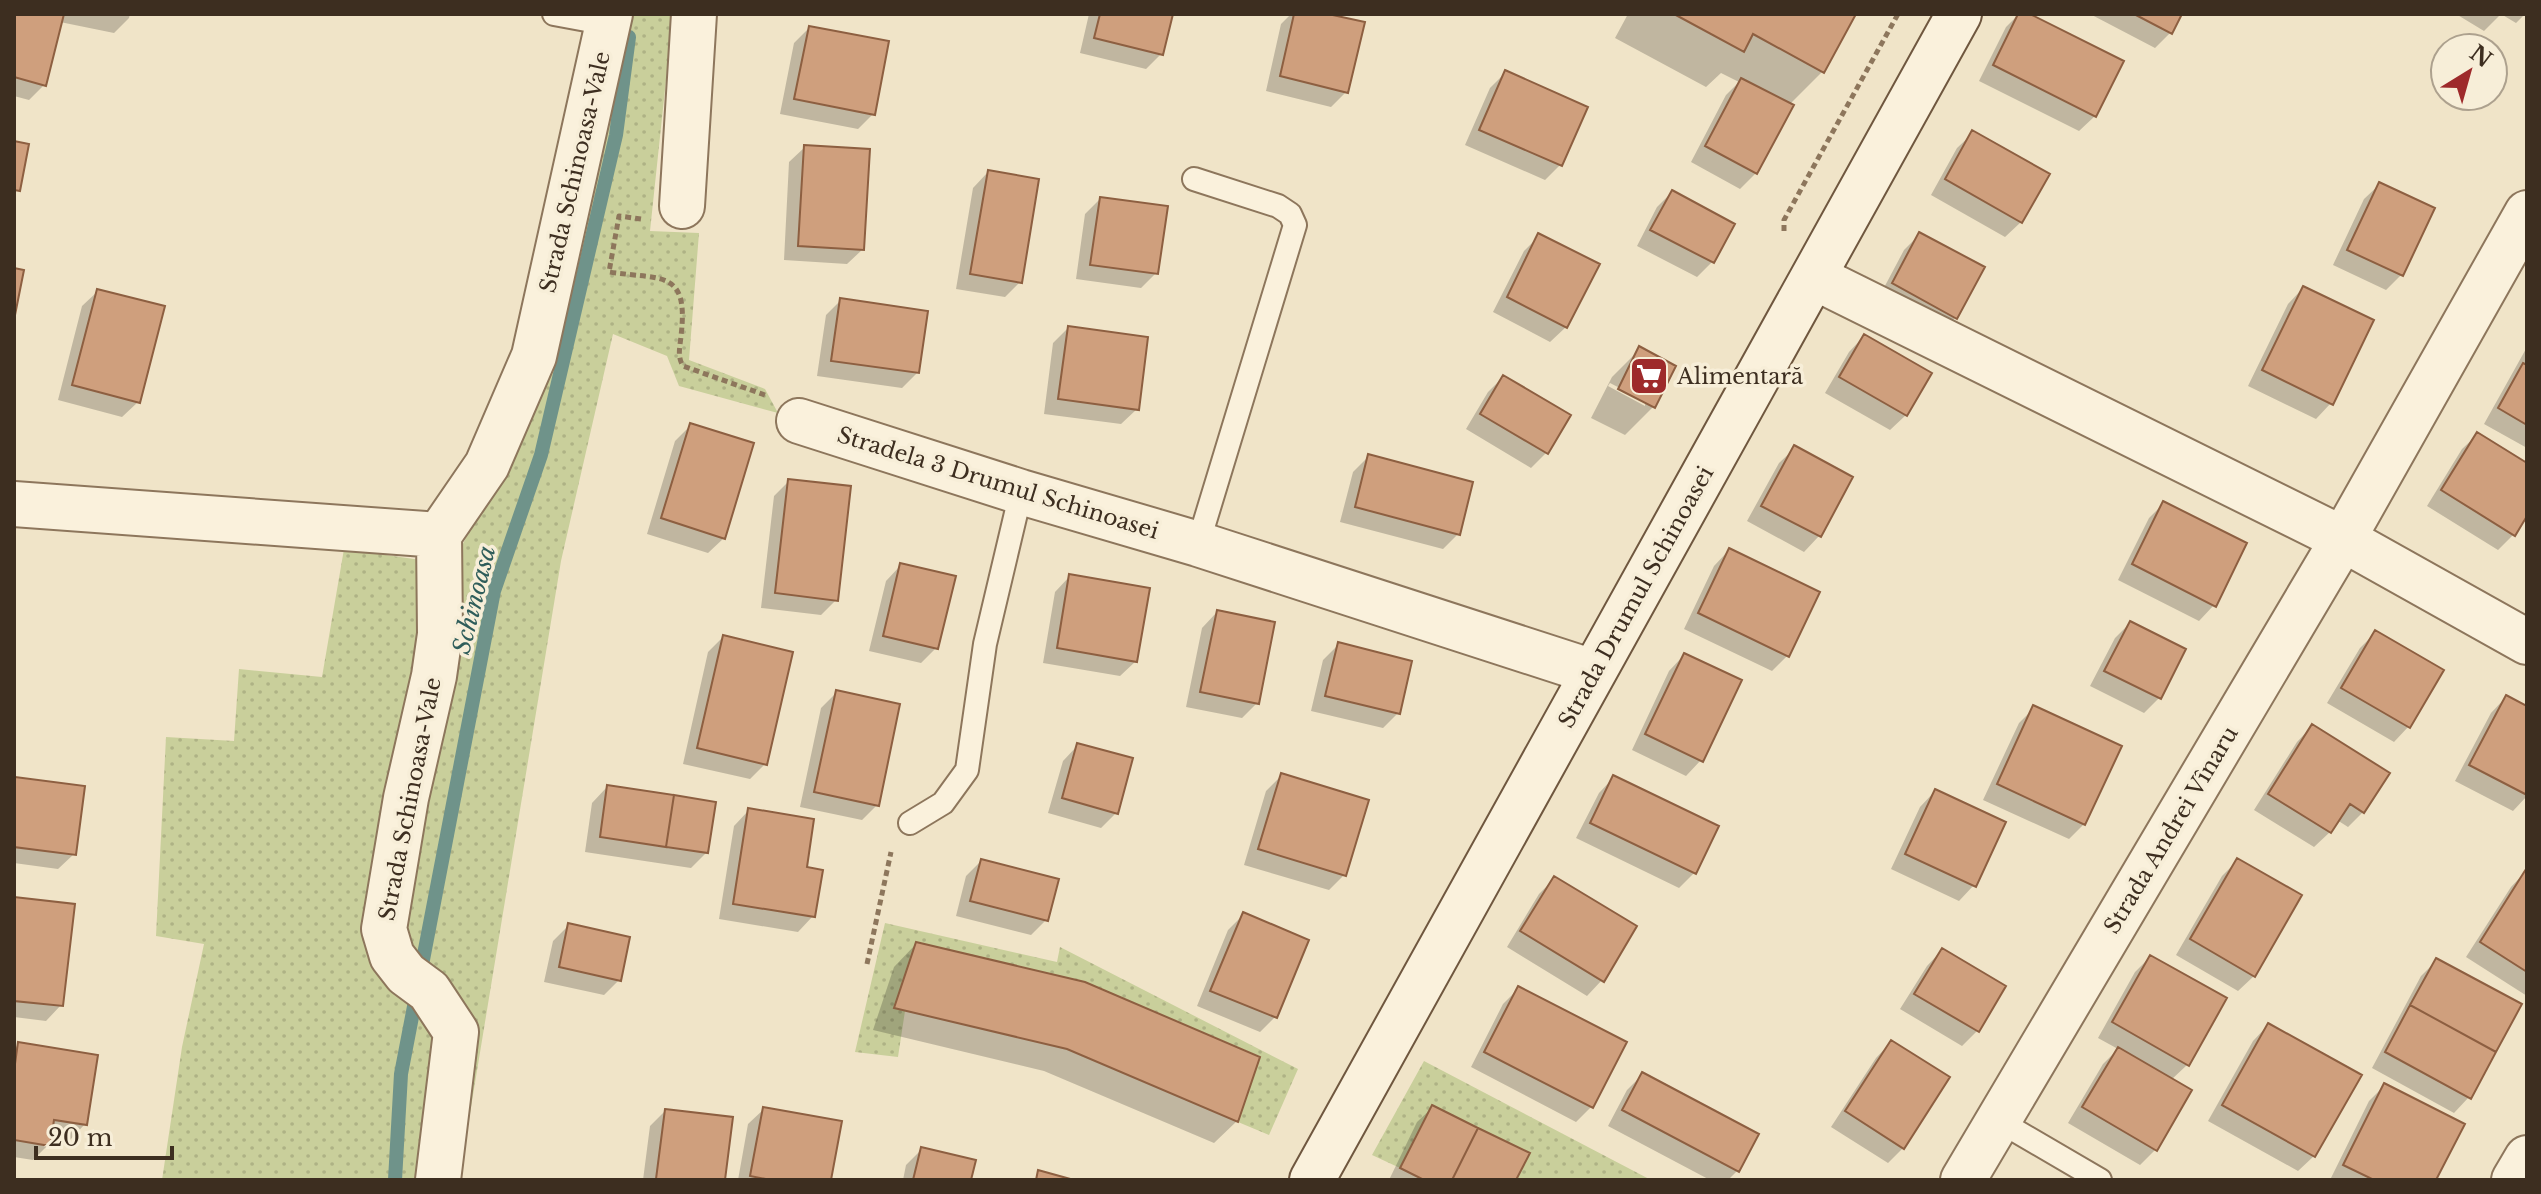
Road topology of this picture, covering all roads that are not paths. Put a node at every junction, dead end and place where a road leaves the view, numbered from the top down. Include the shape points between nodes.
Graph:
1 (554, 14) edge
2 (694, 14) edge
3 (1959, 14) edge
4 (609, 19) edge
5 (1194, 179) dead end
6 (682, 206) road end
7 (2527, 213) edge
8 (1814, 277) junction
9 (799, 421) road end
10 (1021, 492) junction
11 (14, 504) edge
12 (439, 535) junction
13 (2343, 539) junction
14 (1198, 544) junction
15 (2527, 642) edge
16 (1593, 672) junction
17 (910, 823) road end
18 (1999, 1121) junction
19 (2527, 1158) edge
20 (438, 1180) edge
21 (1312, 1180) edge
22 (1963, 1180) edge
23 (2100, 1180) edge
24 (2514, 1180) edge

1 - 4 lane, Strada Schinoasa-Vale
2 - 6 street
3 - 8 street, Strada Drumul Schinoasei
4 - 12 street, Strada Schinoasa-Vale via 534,356 487,465
5 - 14 lane via 1278,206 1295,225
7 - 13 street, Strada Andrei Vînaru
8 - 13 street
8 - 16 street, Strada Drumul Schinoasei
9 - 10 street, Stradela 3 Drumul Schinoasei
10 - 14 street, Stradela 3 Drumul Schinoasei
10 - 17 lane via 985,644 967,770 943,803
11 - 12 street
12 - 20 street, Strada Schinoasa-Vale via 440,634 384,929 392,956 456,1032
13 - 15 street
13 - 18 street, Strada Andrei Vînaru
14 - 16 street, Stradela 3 Drumul Schinoasei
16 - 21 street, Strada Drumul Schinoasei
18 - 22 street, Strada Andrei Vînaru
18 - 23 lane
19 - 24 street

